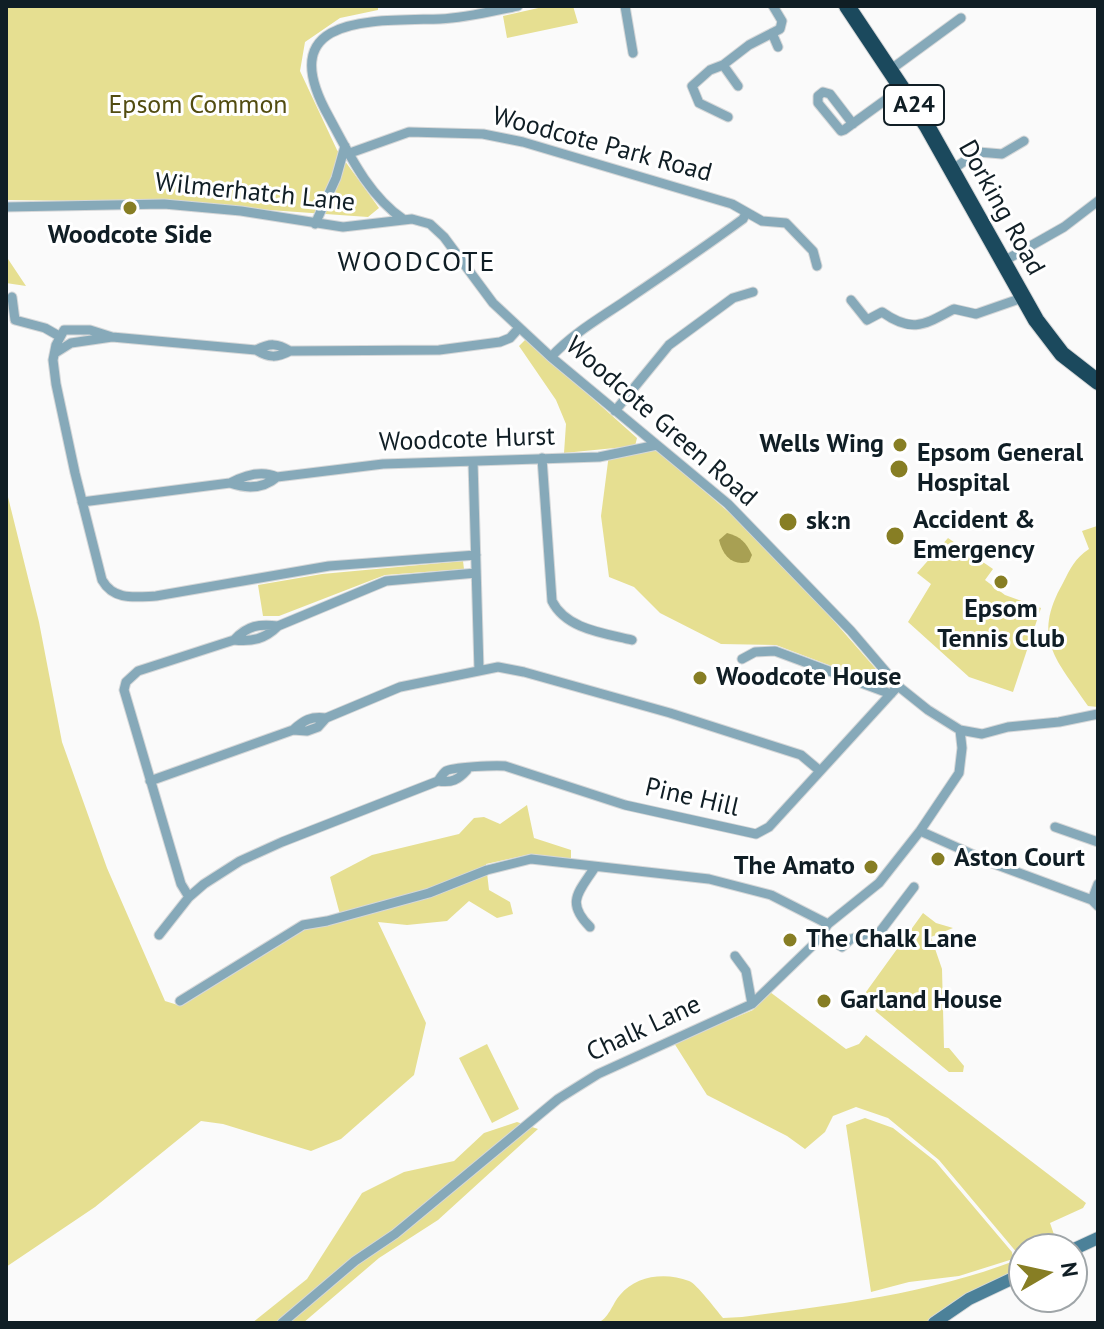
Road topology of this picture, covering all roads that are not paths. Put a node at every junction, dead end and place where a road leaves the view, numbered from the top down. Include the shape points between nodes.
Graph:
1 (518, 6) edge
2 (625, 6) edge
3 (773, 6) edge
4 (852, 8) edge
5 (961, 18) dead end
6 (772, 33) junction
7 (778, 47) dead end
8 (633, 53) dead end
9 (723, 65) junction
10 (890, 70) junction
11 (738, 86) dead end
12 (902, 88) junction
13 (728, 117) dead end
14 (853, 124) dead end
15 (1024, 141) dead end
16 (348, 150) junction
17 (953, 169) junction
18 (1098, 201) edge
19 (6, 207) edge
20 (746, 213) junction
21 (403, 219) junction
22 (315, 224) junction
23 (1004, 261) junction
24 (817, 266) dead end
25 (753, 292) dead end
26 (12, 297) dead end
27 (1022, 298) junction
28 (851, 300) dead end
29 (519, 328) junction
30 (59, 336) junction
31 (112, 337) junction
32 (55, 353) junction
33 (551, 357) junction
34 (1098, 382) edge
35 (615, 411) junction
36 (657, 445) junction
37 (542, 458) junction
38 (473, 462) junction
39 (82, 502) junction
40 (476, 555) junction
41 (476, 573) junction
42 (632, 640) dead end
43 (742, 659) dead end
44 (479, 670) junction
45 (895, 690) junction
46 (1098, 714) edge
47 (960, 730) junction
48 (820, 771) junction
49 (150, 781) junction
50 (1055, 827) dead end
51 (920, 831) junction
52 (1098, 842) edge
53 (595, 867) junction
54 (1098, 884) edge
55 (914, 887) dead end
56 (189, 897) junction
57 (1095, 903) edge
58 (590, 927) dead end
59 (825, 929) junction
60 (159, 935) dead end
61 (735, 956) dead end
62 (180, 1001) dead end
63 (752, 1004) junction
64 (1008, 1281) edge
65 (282, 1323) edge
66 (934, 1323) edge

1 - 16 street via 451,18 369,21 321,40 311,62 313,87
2 - 8 street
3 - 6 street via 782,21
4 - 10 highway, Dorking Road / A24
5 - 10 street
6 - 7 street
6 - 9 street
9 - 11 street
9 - 13 street via 695,82 692,90 703,107
10 - 12 highway, Dorking Road / A24
12 - 14 street
12 - 17 highway, Dorking Road / A24
15 - 17 street via 1002,154 978,152
16 - 20 street, Woodcote Park Road via 409,132 496,135 742,207
16 - 21 street via 378,197
16 - 22 street
17 - 23 highway, Dorking Road / A24
18 - 23 street
19 - 22 street, Wilmerhatch Lane via 164,204
20 - 24 street, Woodcote Park Road via 790,226 813,251
20 - 33 street
21 - 22 street, Wilmerhatch Lane via 368,226
21 - 29 street, Woodcote Green Road via 420,219 439,232
23 - 27 highway, Dorking Road / A24
25 - 35 street via 733,298 669,345
26 - 30 street via 15,320
27 - 28 street via 976,314 954,309 915,325 882,312 867,320
27 - 34 highway, Dorking Road / A24 via 1062,354
29 - 31 street via 500,342 439,350 290,351 268,344 256,350
29 - 33 street, Woodcote Green Road
30 - 31 street via 74,328
30 - 32 street
31 - 32 street via 71,343
32 - 39 street via 59,406
33 - 35 street, Woodcote Green Road
35 - 36 street, Woodcote Green Road
36 - 37 street, Woodcote Hurst via 599,457
36 - 45 street, Woodcote Green Road via 728,504 851,631
37 - 38 street, Woodcote Hurst
37 - 42 street via 550,586 557,612 566,621
38 - 39 street, Woodcote Hurst via 383,464 277,477 266,485 230,483
38 - 40 street
39 - 40 street via 102,580 114,593 132,597 329,566
40 - 41 street
41 - 44 street
41 - 49 street via 386,581 278,626 244,629 234,640 138,671 124,690
43 - 45 street via 775,651
44 - 48 street via 524,672 670,713 801,755
44 - 49 street via 400,687 326,718 318,727 293,730
45 - 47 street, Woodcote Green Road
45 - 48 street, Pine Hill
46 - 47 street via 982,734
47 - 51 street, Chalk Lane via 959,773
48 - 56 street, Pine Hill via 769,827 749,834 485,764 458,779 438,781 282,842 240,861
49 - 56 street
50 - 52 street
51 - 57 street
51 - 59 street, Chalk Lane via 879,883
53 - 58 street via 575,903 577,914
53 - 59 street via 709,879 771,895
53 - 62 street via 531,859 429,893 303,925
54 - 57 street
55 - 59 street via 876,937 870,933 842,947
56 - 60 street, Pine Hill
59 - 63 street, Chalk Lane
61 - 63 street via 746,971
63 - 65 street, Chalk Lane via 584,1081
64 - 66 main road

